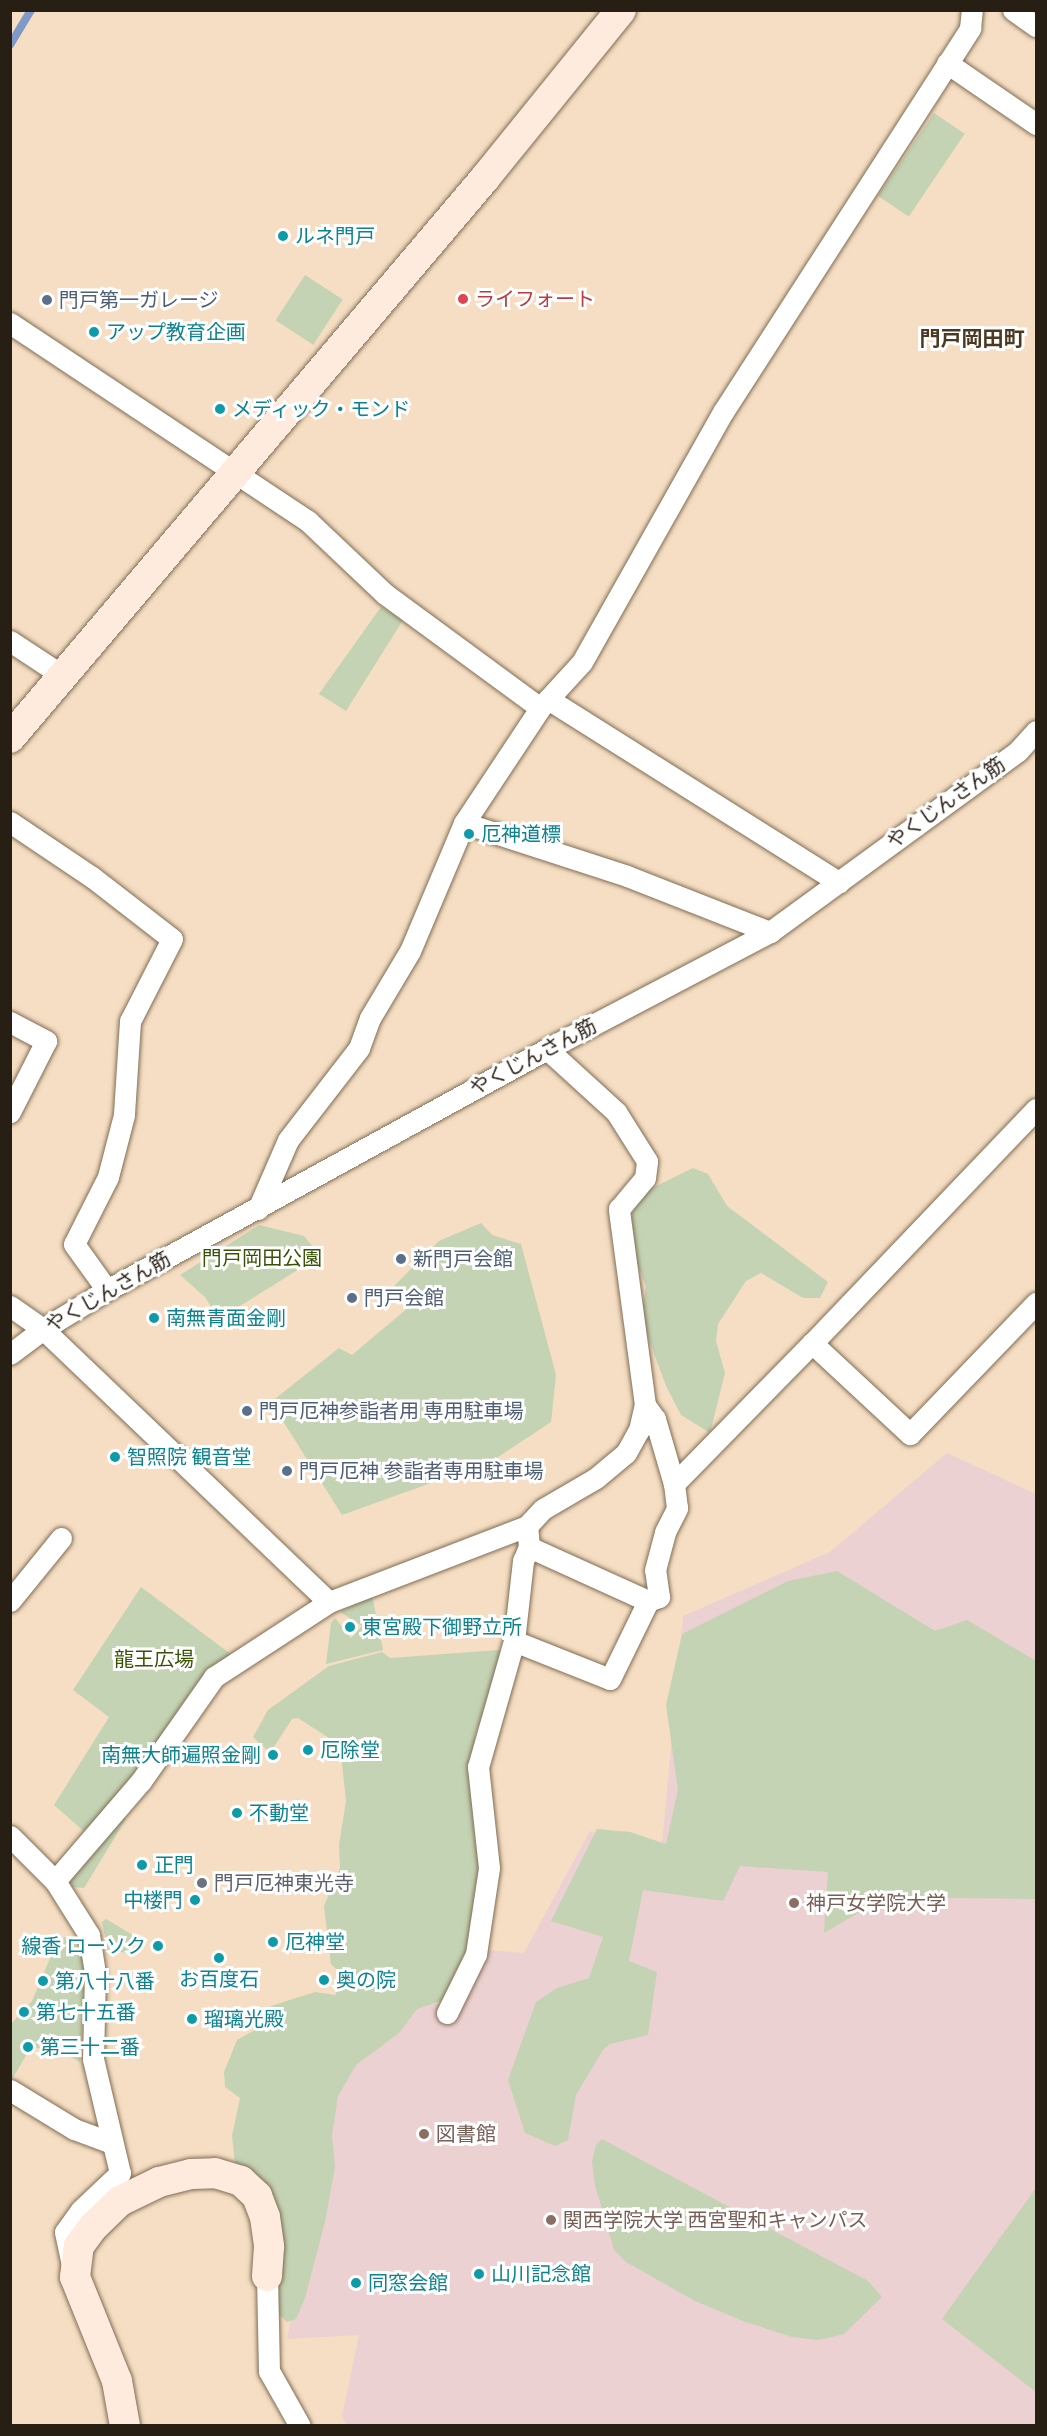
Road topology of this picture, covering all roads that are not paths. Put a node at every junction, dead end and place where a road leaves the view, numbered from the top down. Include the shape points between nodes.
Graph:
1 (621, 10) edge
2 (972, 10) edge
3 (1013, 10) edge
4 (1036, 26) edge
5 (947, 63) junction
6 (1036, 124) edge
7 (10, 323) edge
8 (236, 471) junction
9 (10, 641) edge
10 (63, 676) junction
11 (544, 704) junction
12 (1036, 731) edge
13 (10, 738) edge
14 (10, 822) edge
15 (464, 823) junction
16 (838, 882) junction
17 (770, 932) junction
18 (10, 1022) edge
19 (547, 1049) junction
20 (1036, 1109) edge
21 (10, 1112) edge
22 (258, 1209) junction
23 (107, 1290) junction
24 (1036, 1303) edge
25 (10, 1306) edge
26 (43, 1329) junction
27 (812, 1343) junction
28 (10, 1354) edge
29 (645, 1405) junction
30 (674, 1484) junction
31 (528, 1537) junction
32 (61, 1538) dead end
33 (10, 1600) edge
34 (648, 1601) junction
35 (329, 1602) junction
36 (514, 1641) junction
37 (13, 1846) edge
38 (55, 1881) junction
39 (447, 2013) dead end
40 (10, 2090) edge
41 (112, 2143) junction
42 (267, 2276) joint
43 (75, 2277) junction
44 (125, 2426) edge
45 (300, 2426) edge

1 - 8 street via 477,188
2 - 5 street via 970,28
3 - 4 street
5 - 6 street
5 - 11 street via 723,412 582,662
7 - 8 street
8 - 10 street
8 - 11 street via 308,521 385,594
9 - 10 street
10 - 13 street
11 - 15 street
11 - 16 street
12 - 16 street, やくじんさん筋 via 1018,751
14 - 23 street via 92,877 172,939 130,1022 124,1115 111,1167 74,1244
15 - 17 street via 627,876
15 - 22 street via 410,951 370,1018 359,1048 288,1140
16 - 17 street, やくじんさん筋
17 - 19 street, やくじんさん筋
18 - 21 street via 46,1041
19 - 22 street, やくじんさん筋
19 - 29 street via 616,1112 647,1161 645,1178 619,1209
20 - 27 street
22 - 23 street, やくじんさん筋
23 - 26 street, やくじんさん筋
24 - 27 street via 910,1434
25 - 26 street
26 - 28 street, やくじんさん筋
26 - 35 street
27 - 30 street
29 - 30 street via 655,1419
29 - 31 street via 639,1430 626,1453 596,1478 543,1509
30 - 34 street via 677,1508 665,1532 655,1570 659,1597
31 - 34 street
31 - 35 street
31 - 36 street
32 - 33 street
34 - 36 street via 610,1679
35 - 38 street via 214,1677 141,1781
36 - 39 street via 478,1767 489,1868 476,1954
37 - 38 street
38 - 41 street via 89,1935 95,1972 93,2059
40 - 41 street via 61,2122
41 - 43 street via 120,2173 81,2210 65,2232
42 - 43 street via 269,2247 257,2196 241,2181 215,2173 159,2182 120,2201 79,2246
42 - 45 street via 268,2371
43 - 44 street via 117,2381

